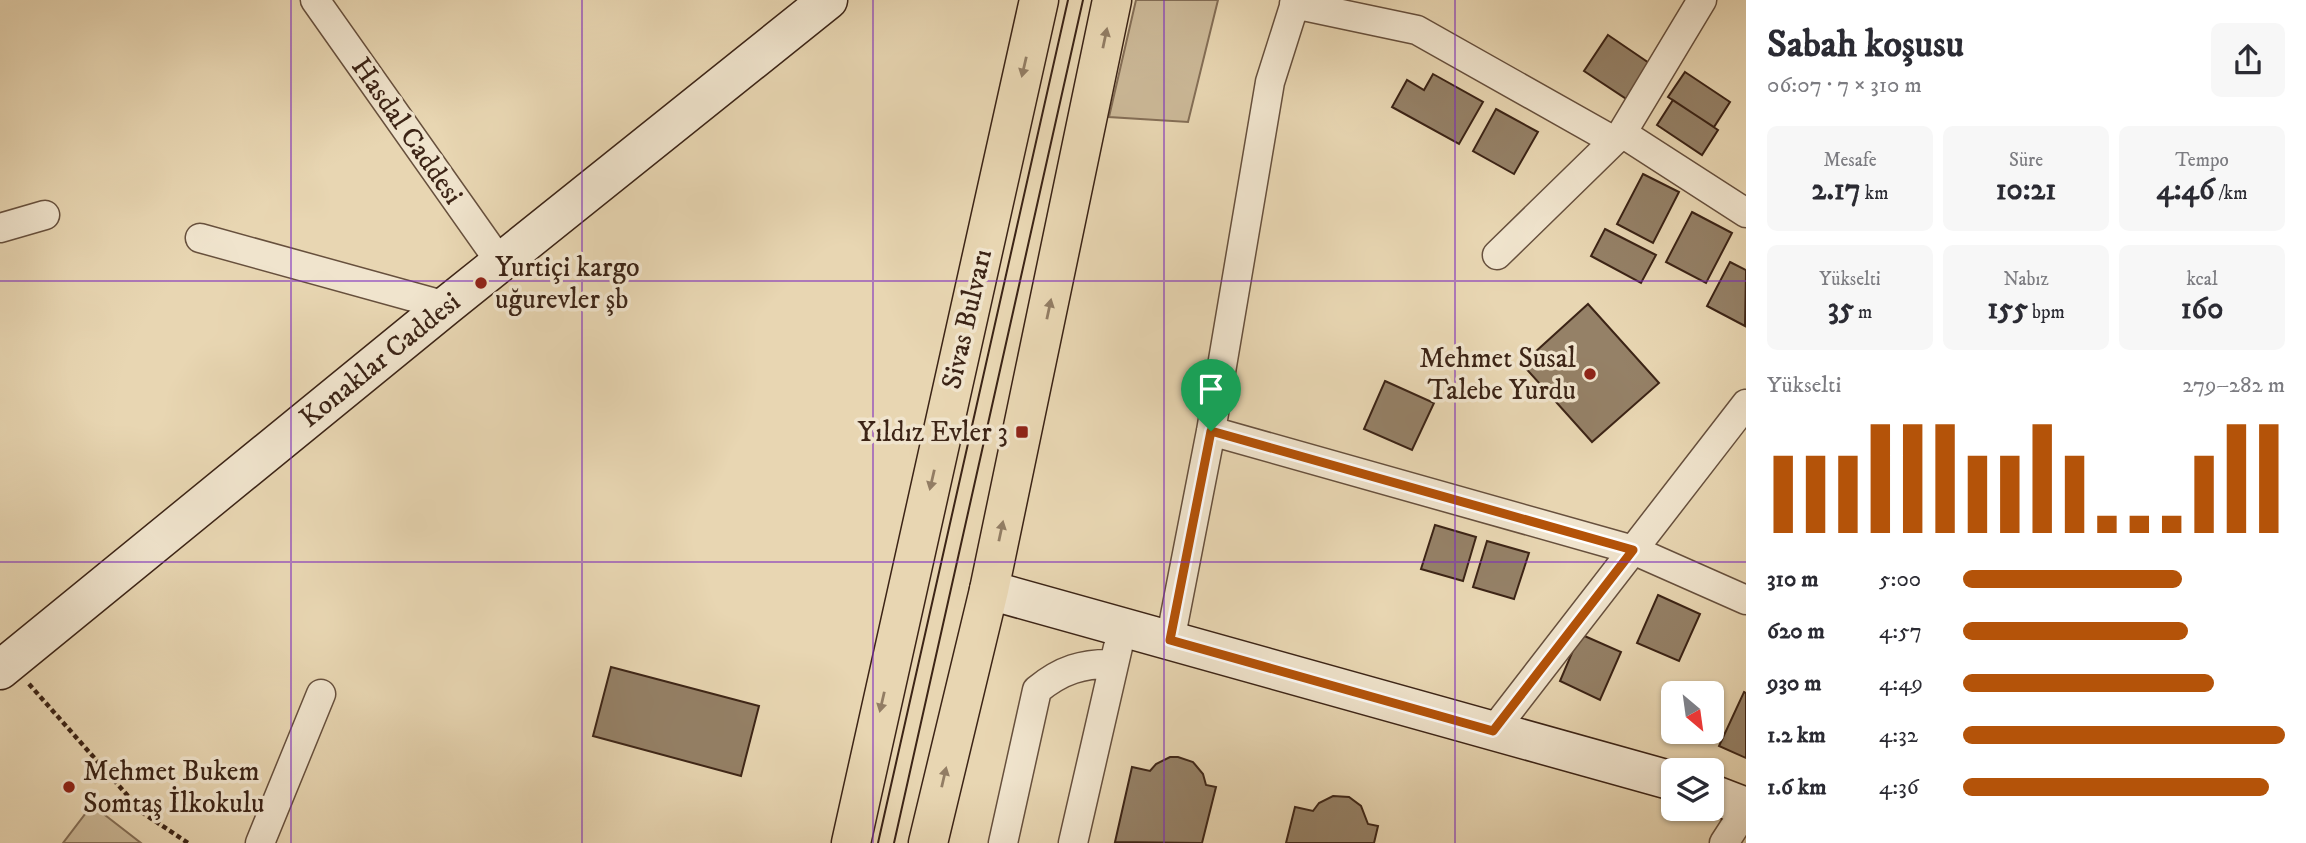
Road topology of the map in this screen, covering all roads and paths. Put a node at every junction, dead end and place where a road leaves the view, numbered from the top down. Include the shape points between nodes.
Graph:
1 (315, 0) edge
2 (828, 0) edge
3 (1039, 0) edge
4 (1112, 0) edge
5 (1702, 0) edge
6 (1295, 2) edge
7 (1618, 137) junction
8 (1746, 213) edge
9 (46, 215) dead end
10 (0, 228) edge
11 (200, 237) dead end
12 (1497, 255) dead end
13 (500, 262) junction
14 (446, 306) junction
15 (1746, 404) edge
16 (1211, 431) junction
17 (1633, 550) junction
18 (989, 590) junction
19 (1746, 600) edge
20 (1122, 627) junction
21 (1170, 640) junction
22 (1114, 664) junction
23 (5, 666) edge
24 (321, 694) dead end
25 (1493, 731) junction
26 (1661, 778) edge
27 (1724, 799) edge
28 (1746, 808) edge
29 (188, 843) edge
30 (260, 843) edge
31 (851, 843) edge
32 (928, 843) edge
33 (1003, 843) edge
34 (1073, 843) edge
35 (1724, 843) edge

1 - 13 street, Hasdal Caddesi
2 - 13 street, Konaklar Caddesi
3 -> 31 highway, Sivas Bulvarı
18 -> 4 highway
5 - 7 street
6 - 7 street via 1417,30
6 - 16 street via 1270,82
7 - 8 street
7 - 12 street
9 - 10 street
11 - 14 street
13 - 14 street, Konaklar Caddesi
14 - 23 street, Konaklar Caddesi
15 - 17 street
16 - 17 street
16 - 21 street
17 - 19 street
17 - 25 street
18 - 20 street
32 -> 18 highway
20 - 21 street
20 - 22 street
21 - 25 street
22 - 33 street via 1077,667 1037,690
22 - 34 street
23 - 29 path via 143,813
24 - 30 street
25 - 26 street
27 - 28 street
28 - 35 street

